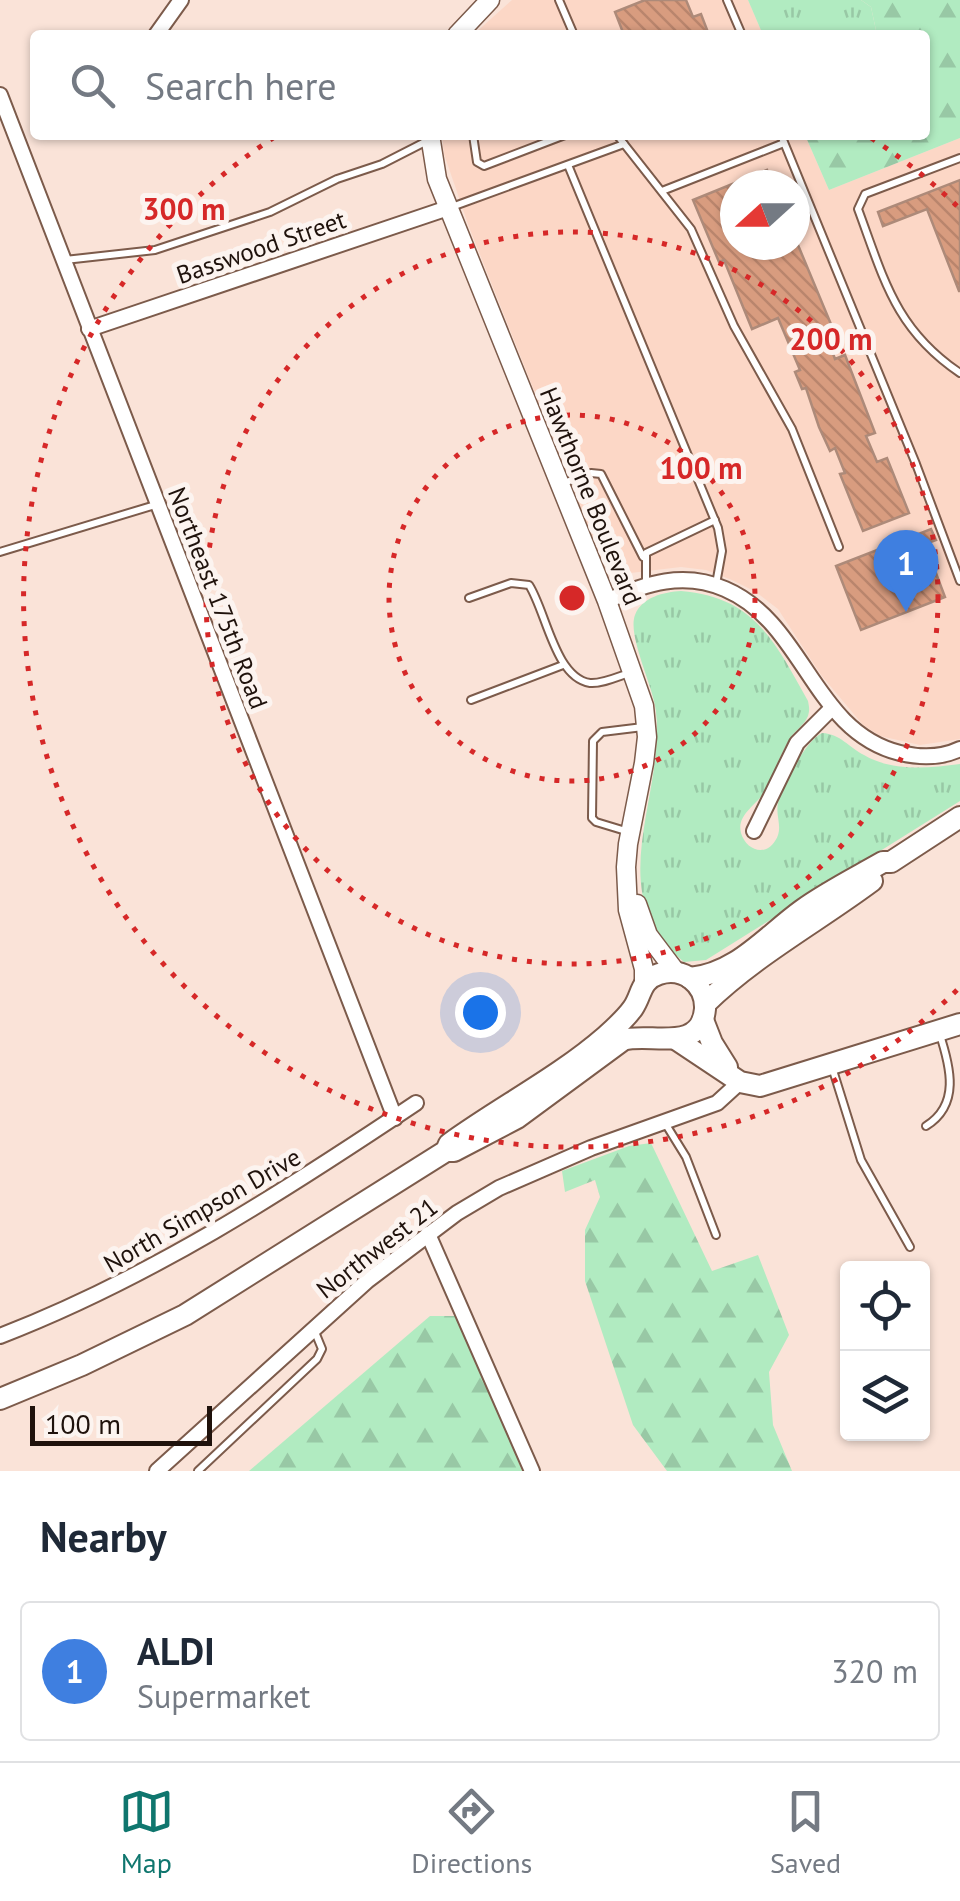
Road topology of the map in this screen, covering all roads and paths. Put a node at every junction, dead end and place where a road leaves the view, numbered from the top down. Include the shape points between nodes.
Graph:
1 (181, 0) edge
2 (490, 0) edge
3 (559, 0) edge
4 (727, 0) edge
5 (160, 30) edge
6 (462, 30) edge
7 (572, 30) edge
8 (740, 30) edge
9 (0, 95) edge
10 (425, 140) edge
11 (430, 140) edge
12 (474, 140) edge
13 (552, 140) edge
14 (621, 140) edge
15 (781, 140) edge
16 (783, 140) edge
17 (624, 144) junction
18 (960, 158) edge
19 (568, 165) junction
20 (662, 191) junction
21 (448, 208) junction
22 (63, 261) junction
23 (89, 328) junction
24 (960, 373) edge
25 (560, 484) junction
26 (156, 505) junction
27 (715, 520) junction
28 (839, 547) dead end
29 (0, 552) edge
30 (643, 557) junction
31 (960, 581) edge
32 (646, 585) junction
33 (716, 585) junction
34 (469, 598) dead end
35 (607, 601) junction
36 (563, 665) junction
37 (634, 672) junction
38 (471, 700) dead end
39 (831, 708) junction
40 (646, 727) junction
41 (960, 749) edge
42 (960, 817) edge
43 (754, 831) dead end
44 (630, 833) junction
45 (891, 862) junction
46 (628, 886) junction
47 (683, 975) junction
48 (644, 984) junction
49 (636, 1006) junction
50 (704, 1012) junction
51 (960, 1024) edge
52 (938, 1031) junction
53 (654, 1037) junction
54 (677, 1040) junction
55 (832, 1066) junction
56 (735, 1078) junction
57 (416, 1103) dead end
58 (395, 1118) junction
59 (664, 1122) junction
60 (926, 1126) dead end
61 (446, 1151) junction
62 (428, 1234) junction
63 (716, 1235) dead end
64 (910, 1247) dead end
65 (312, 1329) junction
66 (0, 1336) edge
67 (0, 1399) edge
68 (157, 1471) edge
69 (198, 1471) edge
70 (532, 1471) edge

1 - 5 street
2 - 6 street
3 - 7 lane
4 - 8 lane
9 - 22 street, Northeast 175th Road
10 - 22 lane via 270,212 155,250
11 - 21 street, Hawthorne Boulevard
12 - 13 lane via 477,162 484,166
14 - 17 lane
15 - 20 lane
16 - 31 lane
17 - 19 lane
17 - 20 lane
18 - 24 lane via 864,194 858,209 904,323
19 - 21 lane
19 - 27 lane
20 - 28 lane via 691,229 734,326 792,429
21 - 23 street, Basswood Street
21 - 25 street, Hawthorne Boulevard
22 - 23 street, Northeast 175th Road
23 - 26 street, Northeast 175th Road
25 - 30 lane via 591,472 605,478
25 - 35 street, Hawthorne Boulevard
26 - 29 lane
26 - 58 street, Northeast 175th Road
27 - 30 lane
27 - 33 lane via 722,540
30 - 32 lane
32 - 33 street via 692,579
32 - 35 street
33 - 39 street via 770,618
34 - 36 lane via 510,583 529,584
35 - 37 street, Hawthorne Boulevard
36 - 37 lane via 588,683
36 - 38 lane
37 - 40 street, Hawthorne Boulevard
39 - 41 street via 888,750 933,757
39 - 43 street via 797,743
40 - 44 street, Hawthorne Boulevard
40 - 44 lane via 602,732 592,742 592,818
42 - 45 main road
44 - 46 street, Hawthorne Boulevard
45 - 47 main road via 819,899 734,964 712,975
45 - 50 main road via 816,923 739,973
46 - 47 street, Hawthorne Boulevard via 648,935
46 - 48 street, Hawthorne Boulevard
47 - 48 main road via 660,973
47 - 50 main road via 700,988
48 - 49 main road
49 - 53 main road
49 - 61 main road via 593,1046
50 - 54 main road via 692,1032
50 - 56 main road
51 - 52 main road
52 - 55 main road
52 - 60 lane via 954,1094 946,1114
53 - 54 main road
53 - 61 main road via 623,1040 517,1118
54 - 56 main road
55 - 56 main road via 770,1084 750,1086
55 - 64 lane via 862,1160
56 - 59 street, Northwest 21 via 724,1099
57 - 58 street, North Simpson Drive
58 - 66 street, North Simpson Drive via 140,1275
59 - 62 street, Northwest 21 via 499,1188
59 - 63 lane via 686,1157
61 - 67 main road via 185,1314
62 - 65 street, Northwest 21
62 - 70 street
65 - 68 street, Northwest 21
65 - 69 lane via 322,1349 317,1359

